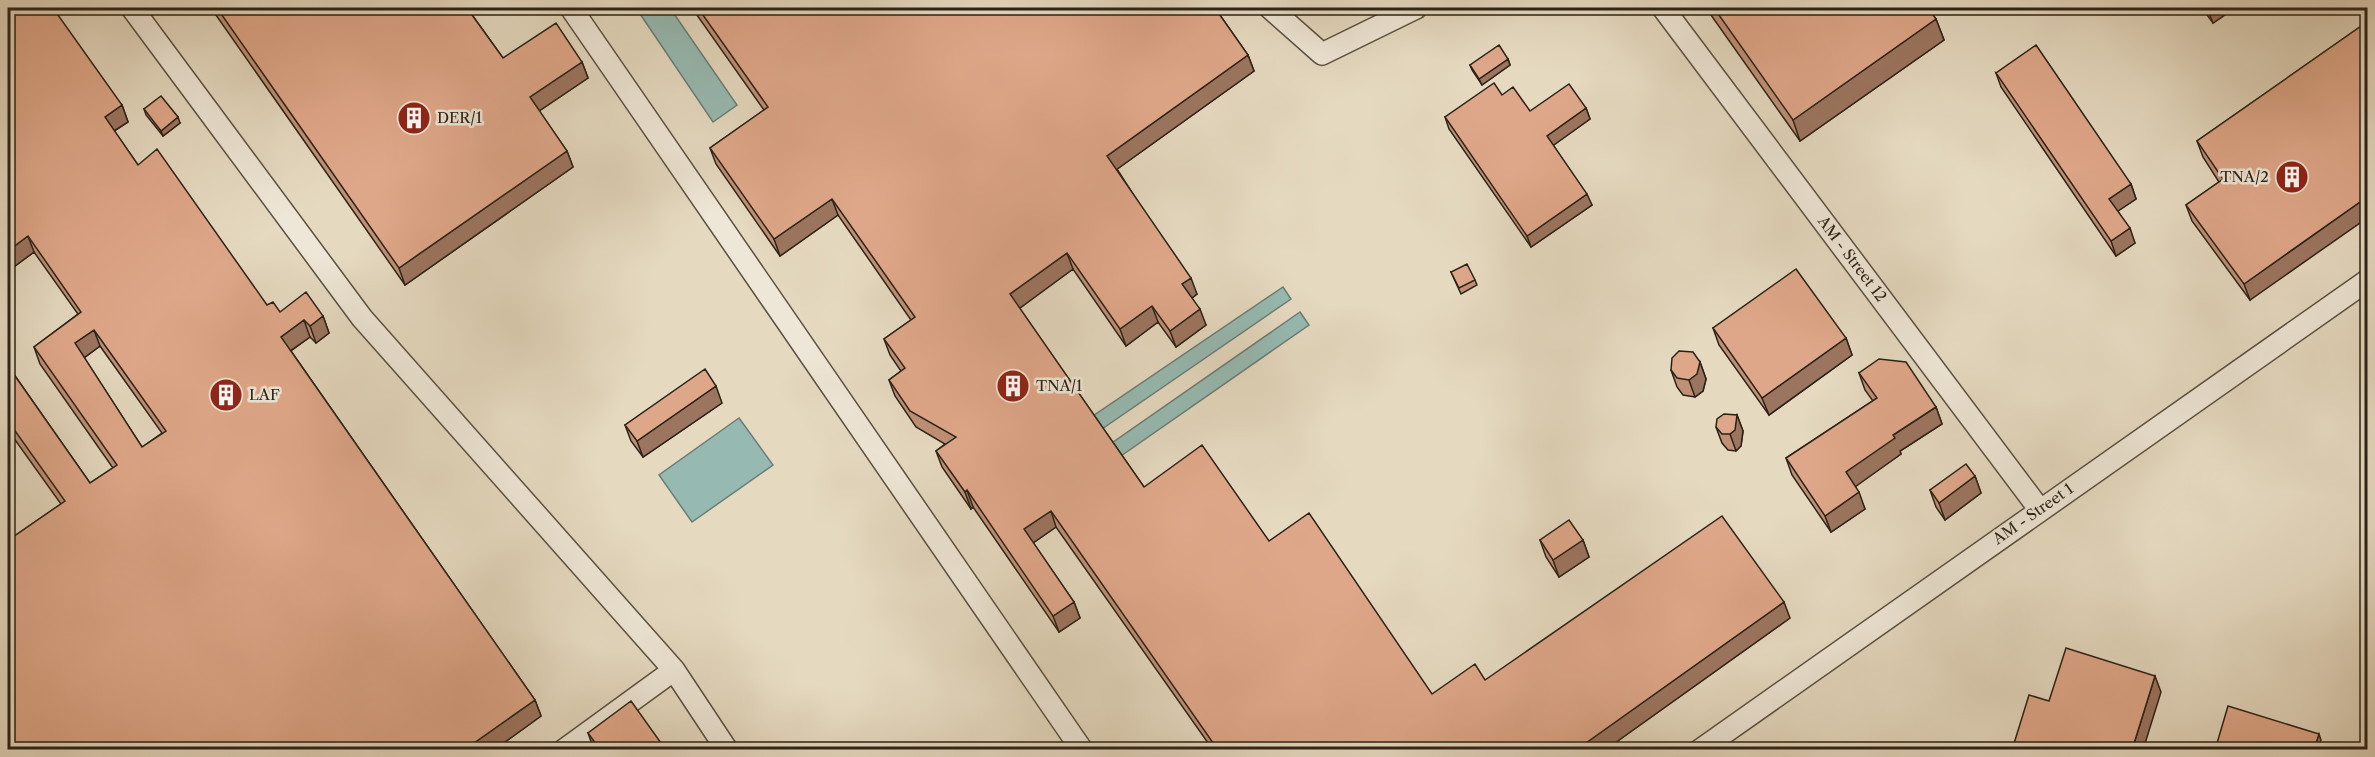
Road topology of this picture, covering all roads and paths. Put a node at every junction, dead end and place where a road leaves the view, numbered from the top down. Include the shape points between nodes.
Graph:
1 (132, 8) edge
2 (571, 8) edge
3 (1270, 8) edge
4 (1416, 8) edge
5 (1664, 8) edge
6 (2367, 280) edge
7 (2040, 510) junction
8 (674, 670) junction
9 (564, 750) edge
10 (727, 750) edge
11 (1082, 750) edge
12 (1700, 750) edge

1 - 8 lane via 362,318
2 - 11 lane
3 - 4 lane via 1322,54
5 - 7 lane, AM - Street 12
6 - 7 lane, AM - Street 1
7 - 12 lane, AM - Street 1
8 - 9 lane
8 - 10 lane

